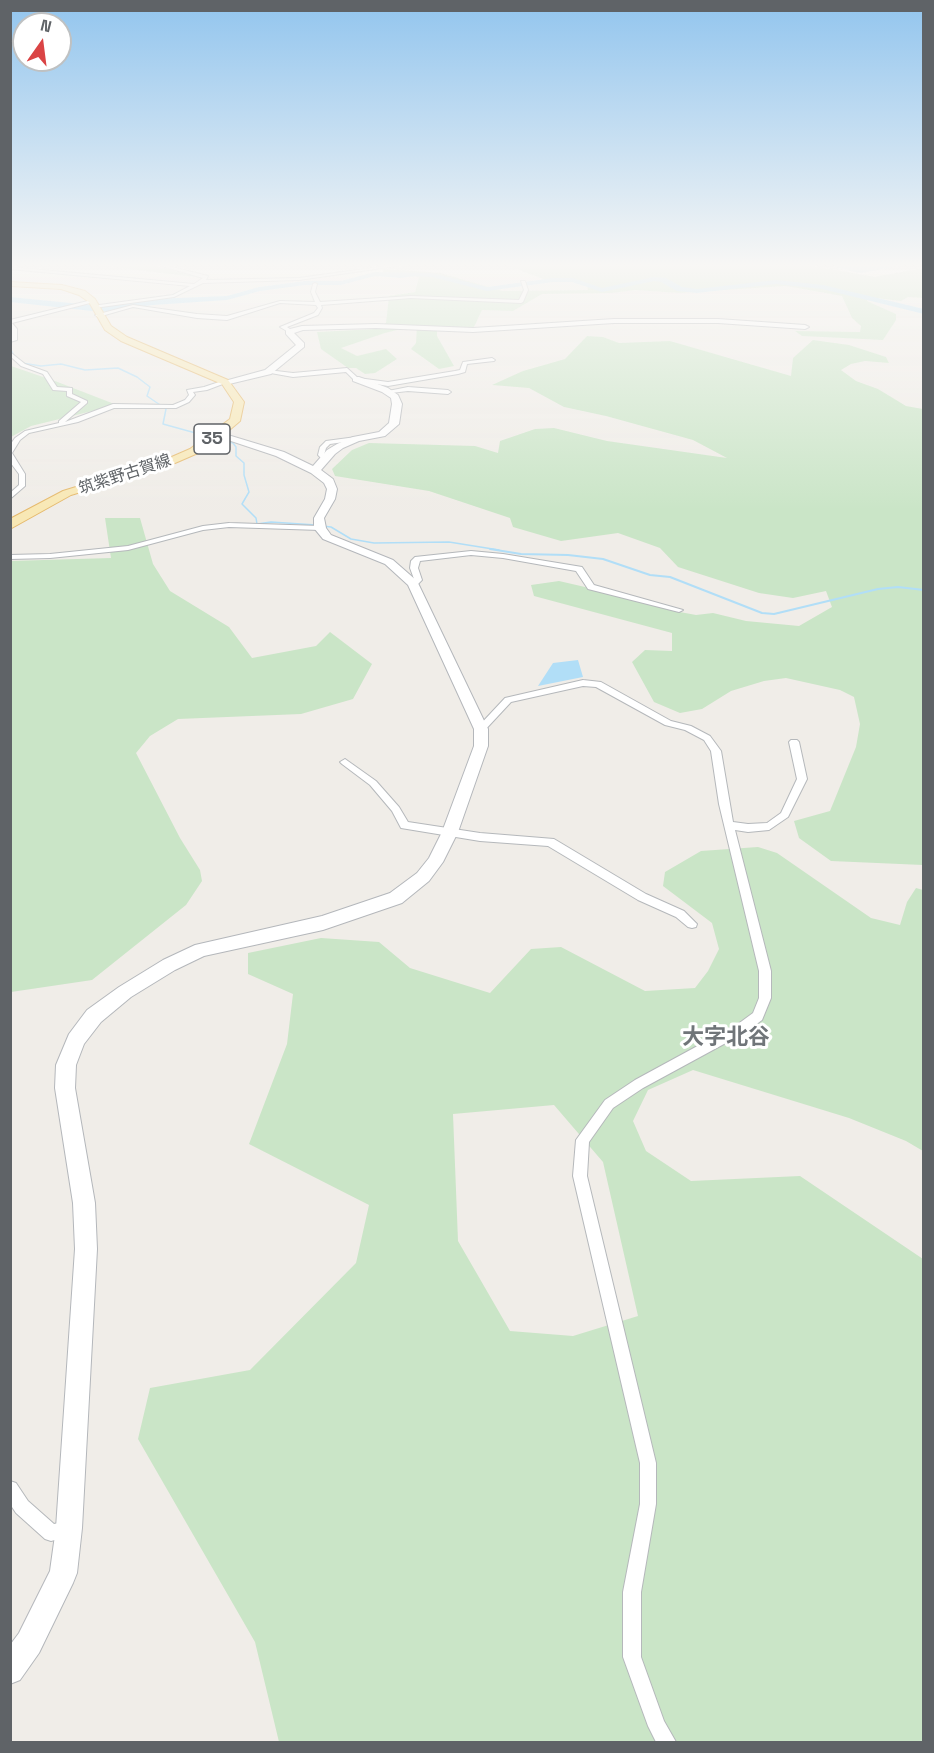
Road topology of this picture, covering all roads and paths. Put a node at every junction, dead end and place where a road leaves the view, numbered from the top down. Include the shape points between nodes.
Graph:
1 (143, 347) edge
2 (299, 347) edge
3 (10, 353) edge
4 (492, 360) dead end
5 (268, 372) junction
6 (356, 378) junction
7 (225, 381) junction
8 (388, 392) junction
9 (448, 392) dead end
10 (56, 426) junction
11 (218, 435) junction
12 (10, 453) edge
13 (320, 465) junction
14 (10, 497) edge
15 (10, 525) edge
16 (320, 528) junction
17 (10, 557) edge
18 (413, 584) junction
19 (679, 610) dead end
20 (481, 729) junction
21 (794, 742) dead end
22 (345, 762) dead end
23 (729, 825) junction
24 (450, 832) junction
25 (692, 924) dead end
26 (10, 1490) edge
27 (69, 1528) junction
28 (10, 1670) edge
29 (667, 1743) edge

1 - 7 main road
2 - 5 street
3 - 10 street via 23,365 45,373 56,389 70,389 69,395 85,402
4 - 6 street via 464,364 463,371 456,373 396,383
5 - 6 street via 293,375 347,370
5 - 7 street
6 - 8 street
7 - 10 street via 189,391 192,395 174,407 113,406
7 - 11 main road, 筑紫野古賀線 / 35 via 238,402 238,414
8 - 9 street
8 - 13 street via 397,400 394,424 382,434 340,446
10 - 12 street via 27,432
11 - 13 street
11 - 15 main road, 筑紫野古賀線 / 35 via 171,461 67,493
12 - 14 street via 22,474 22,486
13 - 16 street via 332,489 319,518
16 - 17 street via 229,525 128,548
16 - 18 street via 327,537 389,562
18 - 19 street via 418,580 414,568 418,559 471,554 503,556 579,569 591,587
18 - 20 street
20 - 23 street via 508,700 583,683 606,686 668,723 707,738 712,744
20 - 24 street via 481,746
21 - 23 street via 802,779 785,815 769,826
22 - 24 street via 373,783 405,825
23 - 29 street via 765,971 765,998 758,1016 609,1104 583,1140 580,1176 648,1463 648,1504 632,1592 632,1657
24 - 25 street via 550,842
24 - 27 street via 423,877 396,898 323,923 192,954 125,992 94,1016 76,1040 66,1065 65,1088 84,1203 86,1249
26 - 27 street via 22,1507 51,1533
27 - 28 street via 63,1574 29,1643

